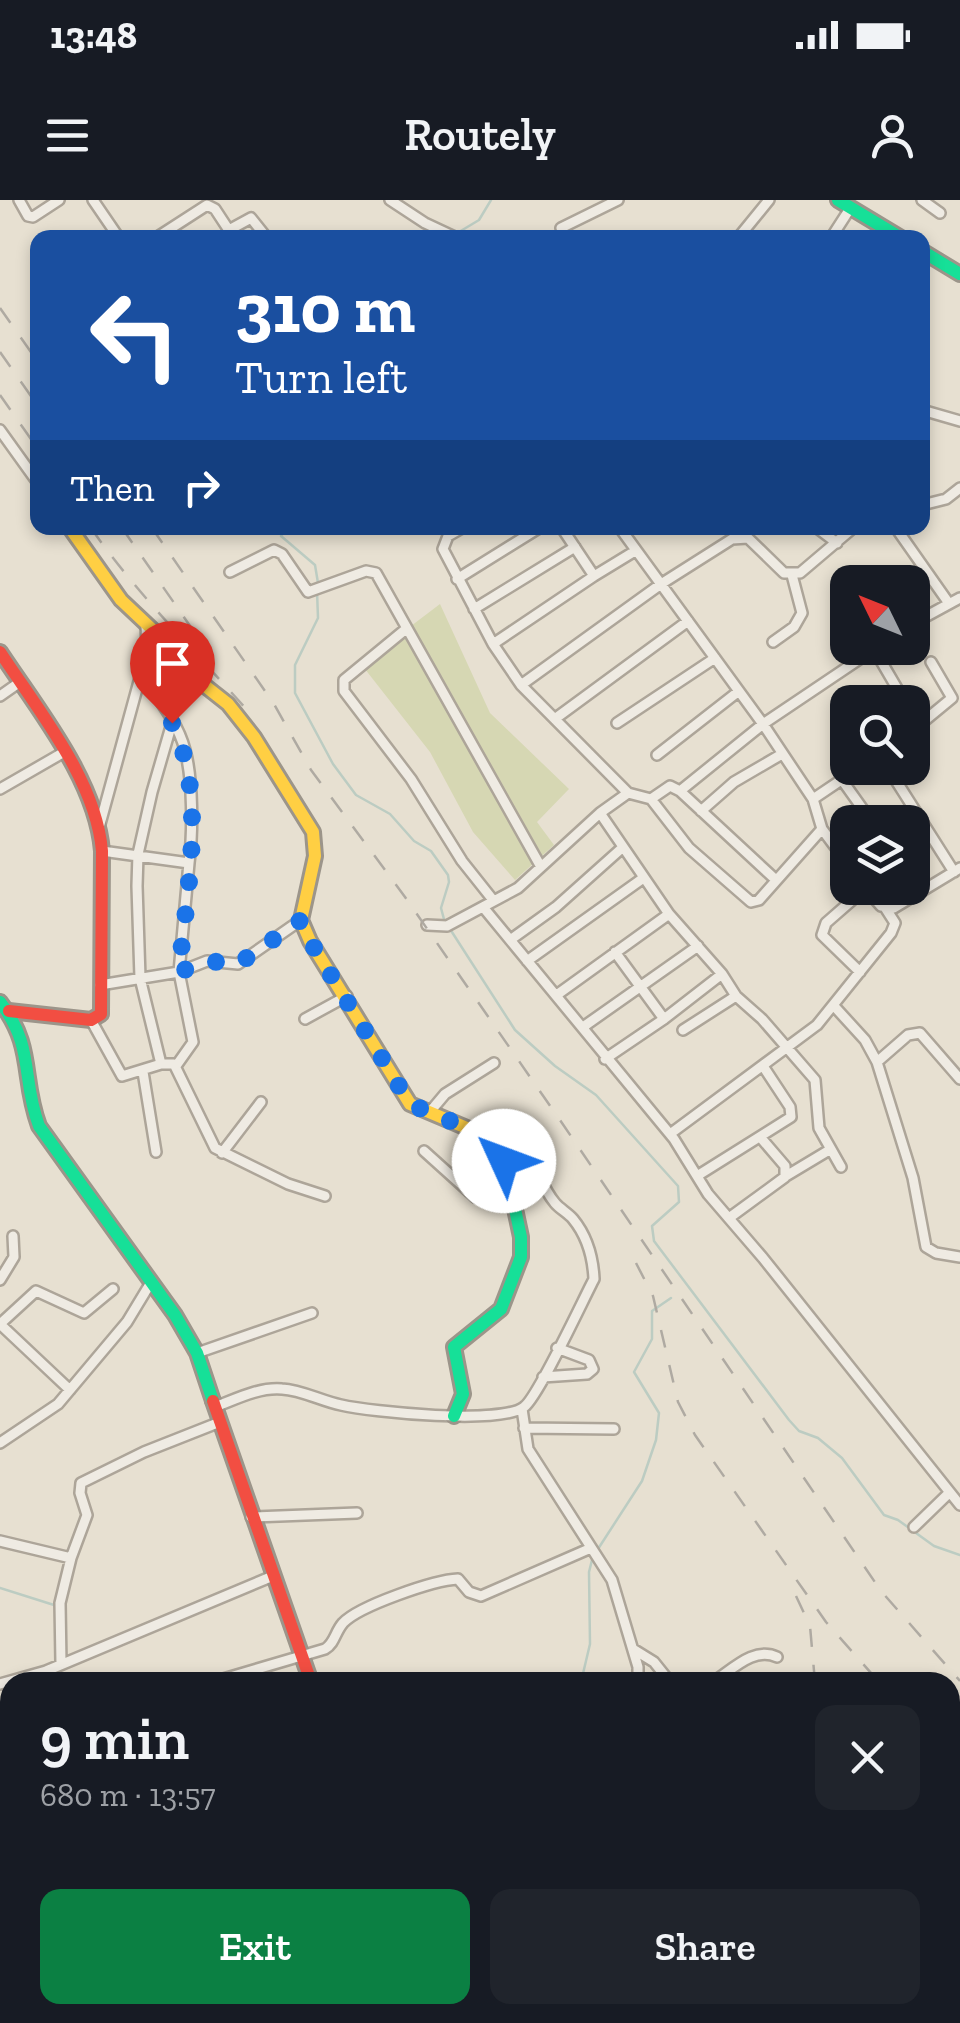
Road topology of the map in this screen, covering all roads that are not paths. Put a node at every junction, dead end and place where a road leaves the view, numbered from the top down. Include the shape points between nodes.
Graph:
1 (19, 200) edge
2 (59, 200) edge
3 (93, 200) edge
4 (390, 200) edge
5 (618, 200) edge
6 (768, 200) edge
7 (922, 200) edge
8 (845, 204) edge
9 (940, 213) dead end
10 (424, 223) junction
11 (170, 228) joint
12 (561, 228) dead end
13 (113, 230) edge
14 (167, 230) edge
15 (229, 230) edge
16 (237, 230) edge
17 (261, 230) edge
18 (422, 230) edge
19 (439, 230) edge
20 (744, 230) edge
21 (834, 230) edge
22 (888, 230) edge
23 (930, 256) edge
24 (960, 274) edge
25 (930, 412) edge
26 (960, 421) edge
27 (0, 430) edge
28 (5, 447) edge
29 (30, 474) edge
30 (960, 488) edge
31 (930, 503) edge
32 (75, 535) edge
33 (450, 535) edge
34 (527, 535) edge
35 (568, 535) edge
36 (625, 535) edge
37 (826, 535) edge
38 (844, 535) edge
39 (901, 535) edge
40 (836, 542) junction
41 (575, 547) junction
42 (636, 550) junction
43 (230, 572) dead end
44 (594, 576) junction
45 (792, 576) junction
46 (457, 579) junction
47 (661, 584) junction
48 (960, 598) edge
49 (948, 602) junction
50 (474, 608) junction
51 (930, 613) edge
52 (688, 621) junction
53 (146, 623) junction
54 (406, 629) junction
55 (773, 642) dead end
56 (493, 644) junction
57 (0, 652) edge
58 (715, 658) junction
59 (932, 662) dead end
60 (850, 665) edge
61 (140, 674) junction
62 (20, 682) junction
63 (521, 686) junction
64 (739, 691) junction
65 (0, 696) edge
66 (930, 716) edge
67 (556, 718) junction
68 (616, 722) dead end
69 (172, 723) junction
70 (763, 724) junction
71 (66, 751) junction
72 (782, 754) junction
73 (657, 755) dead end
74 (834, 785) edge
75 (900, 785) edge
76 (0, 790) edge
77 (680, 790) junction
78 (628, 793) junction
79 (652, 799) junction
80 (813, 799) junction
81 (700, 810) junction
82 (600, 813) junction
83 (100, 826) junction
84 (822, 829) junction
85 (830, 840) edge
86 (622, 848) junction
87 (102, 851) junction
88 (138, 854) junction
89 (189, 862) junction
90 (541, 867) junction
91 (957, 870) edge
92 (642, 879) junction
93 (776, 880) junction
94 (493, 900) junction
95 (846, 905) edge
96 (882, 905) edge
97 (483, 906) junction
98 (886, 909) junction
99 (668, 914) junction
100 (301, 920) junction
101 (427, 925) dead end
102 (510, 940) junction
103 (698, 946) junction
104 (615, 952) junction
105 (527, 961) junction
106 (179, 972) junction
107 (860, 972) junction
108 (722, 974) junction
109 (140, 978) junction
110 (100, 985) junction
111 (639, 987) junction
112 (558, 994) junction
113 (347, 996) junction
114 (736, 996) junction
115 (834, 1006) junction
116 (4, 1007) edge
117 (305, 1019) dead end
118 (664, 1019) junction
119 (91, 1020) junction
120 (583, 1027) junction
121 (683, 1030) dead end
122 (787, 1048) junction
123 (605, 1059) junction
124 (877, 1062) junction
125 (494, 1063) dead end
126 (161, 1064) junction
127 (176, 1066) junction
128 (762, 1066) junction
129 (142, 1072) junction
130 (960, 1079) edge
131 (260, 1102) dead end
132 (429, 1112) junction
133 (670, 1134) junction
134 (761, 1138) junction
135 (492, 1147) junction
136 (830, 1149) junction
137 (424, 1151) dead end
138 (156, 1152) dead end
139 (222, 1153) junction
140 (841, 1167) dead end
141 (697, 1176) junction
142 (508, 1177) junction
143 (785, 1177) junction
144 (325, 1196) dead end
145 (729, 1218) junction
146 (13, 1236) dead end
147 (960, 1257) edge
148 (0, 1280) edge
149 (150, 1284) junction
150 (114, 1289) dead end
151 (312, 1313) dead end
152 (557, 1348) junction
153 (197, 1353) junction
154 (542, 1377) junction
155 (70, 1390) junction
156 (215, 1406) junction
157 (522, 1409) junction
158 (454, 1416) junction
159 (220, 1422) junction
160 (524, 1428) junction
161 (614, 1429) dead end
162 (0, 1444) edge
163 (948, 1494) junction
164 (960, 1505) edge
165 (357, 1513) dead end
166 (251, 1517) junction
167 (914, 1527) dead end
168 (0, 1541) edge
169 (591, 1548) junction
170 (71, 1558) junction
171 (273, 1576) junction
172 (632, 1649) junction
173 (776, 1657) dead end
174 (302, 1658) junction
175 (61, 1664) junction
176 (37, 1672) edge
177 (250, 1672) edge
178 (307, 1672) edge
179 (636, 1672) edge
180 (662, 1672) edge
181 (729, 1672) edge

1 - 2 street via 34,217
3 - 13 street
4 - 10 street
5 - 12 street
6 - 20 street
7 - 9 street
8 - 21 street
8 - 22 main road
10 - 18 street
10 - 19 street
11 - 14 street
11 - 15 street via 208,205
16 - 17 street via 251,218
23 - 24 main road
25 - 26 street
27 - 28 street
28 - 29 street
30 - 31 street
32 - 53 main road
33 - 46 street via 443,549
34 - 46 street
35 - 41 street
36 - 42 street
37 - 40 street
38 - 40 street
39 - 49 street
40 - 45 street
41 - 44 street
41 - 50 street
42 - 44 street
42 - 47 street
43 - 54 street via 279,552 304,588 317,590 372,571
44 - 56 street
45 - 47 street via 744,537
45 - 55 street via 802,613
46 - 50 street
47 - 52 street
47 - 63 street
48 - 49 street
49 - 51 street
50 - 56 street
52 - 58 street
52 - 67 street
53 - 61 street
53 - 100 main road via 254,736 313,832 315,856
54 - 90 street
54 - 94 street via 344,680 344,691
56 - 63 street
57 - 62 main road
58 - 64 street
58 - 68 street
59 - 66 street via 952,698
60 - 70 street
61 - 69 street
61 - 83 street
62 - 65 street
62 - 71 main road
63 - 67 street
64 - 70 street
64 - 73 street
67 - 78 street
69 - 88 street
69 - 89 street via 185,750 193,827
70 - 72 street
70 - 77 street
71 - 76 street
71 - 83 main road
72 - 80 street
72 - 81 street
74 - 80 street
75 - 91 street
77 - 79 street via 670,786
77 - 81 street
78 - 79 street
78 - 82 street
79 - 93 street via 689,848 743,899 759,900
80 - 84 street
81 - 93 street
82 - 86 street
82 - 90 street
83 - 87 main road
84 - 85 street
84 - 93 street
86 - 92 street
86 - 102 street
87 - 88 street
87 - 110 main road
88 - 89 street
88 - 109 street
89 - 106 street
90 - 94 street
91 - 98 street
92 - 99 street
92 - 105 street
94 - 97 street
95 - 107 street via 822,934
96 - 98 street
97 - 101 street via 448,926
97 - 102 street
98 - 107 street via 894,927
99 - 103 street
99 - 104 street
100 - 106 street via 238,964 207,961
100 - 113 main road
102 - 105 street
103 - 108 street
103 - 111 street
104 - 111 street
104 - 112 street
105 - 112 street
106 - 109 street
106 - 127 street via 192,1042
107 - 115 street
108 - 114 street
108 - 118 street
109 - 110 street
109 - 126 street
110 - 119 main road via 102,1010
111 - 118 street
111 - 120 street
112 - 120 street
113 - 117 street
113 - 132 main road via 410,1104
114 - 121 street
114 - 122 street
115 - 122 street
115 - 124 street
116 - 119 main road
116 - 149 main road via 26,1041 39,1126
118 - 123 street
119 - 129 street via 119,1074
120 - 123 street
122 - 128 street
122 - 136 street via 818,1084 818,1120
123 - 133 street
124 - 130 street via 908,1035 920,1033
124 - 147 street via 913,1178 926,1247
125 - 132 street
126 - 127 street
126 - 129 street
127 - 139 street via 211,1144
128 - 133 street
128 - 134 street via 792,1112
129 - 138 street
131 - 139 street
132 - 135 main road via 481,1134
133 - 141 street
134 - 141 street
134 - 143 street via 785,1166
135 - 142 main road
135 - 152 street via 502,1134 529,1155 590,1252 594,1279
136 - 140 street
136 - 143 street
137 - 142 street via 475,1196
139 - 144 street
141 - 145 street
142 - 158 main road via 522,1252 501,1309 454,1346 463,1394
143 - 145 street
145 - 163 street
146 - 148 street via 14,1258
149 - 153 main road
149 - 155 street
150 - 155 street via 84,1312 36,1291 0,1324
151 - 153 street
152 - 154 street
152 - 154 street via 588,1360 593,1369
153 - 156 main road
154 - 157 street
155 - 162 street
156 - 158 street via 281,1388 349,1407
156 - 159 main road
157 - 158 street
157 - 160 street
159 - 166 main road
159 - 170 street via 81,1483 87,1515
160 - 161 street
160 - 169 street via 532,1454
163 - 164 street
163 - 167 street
165 - 166 street
166 - 171 main road
168 - 170 street
169 - 172 street via 612,1580
169 - 174 street via 481,1596 451,1579 404,1595 347,1620 332,1644
170 - 175 street via 60,1602
171 - 174 main road
171 - 175 street
172 - 179 street
172 - 180 street
173 - 181 street via 757,1654
174 - 177 street
174 - 178 main road
175 - 176 street

